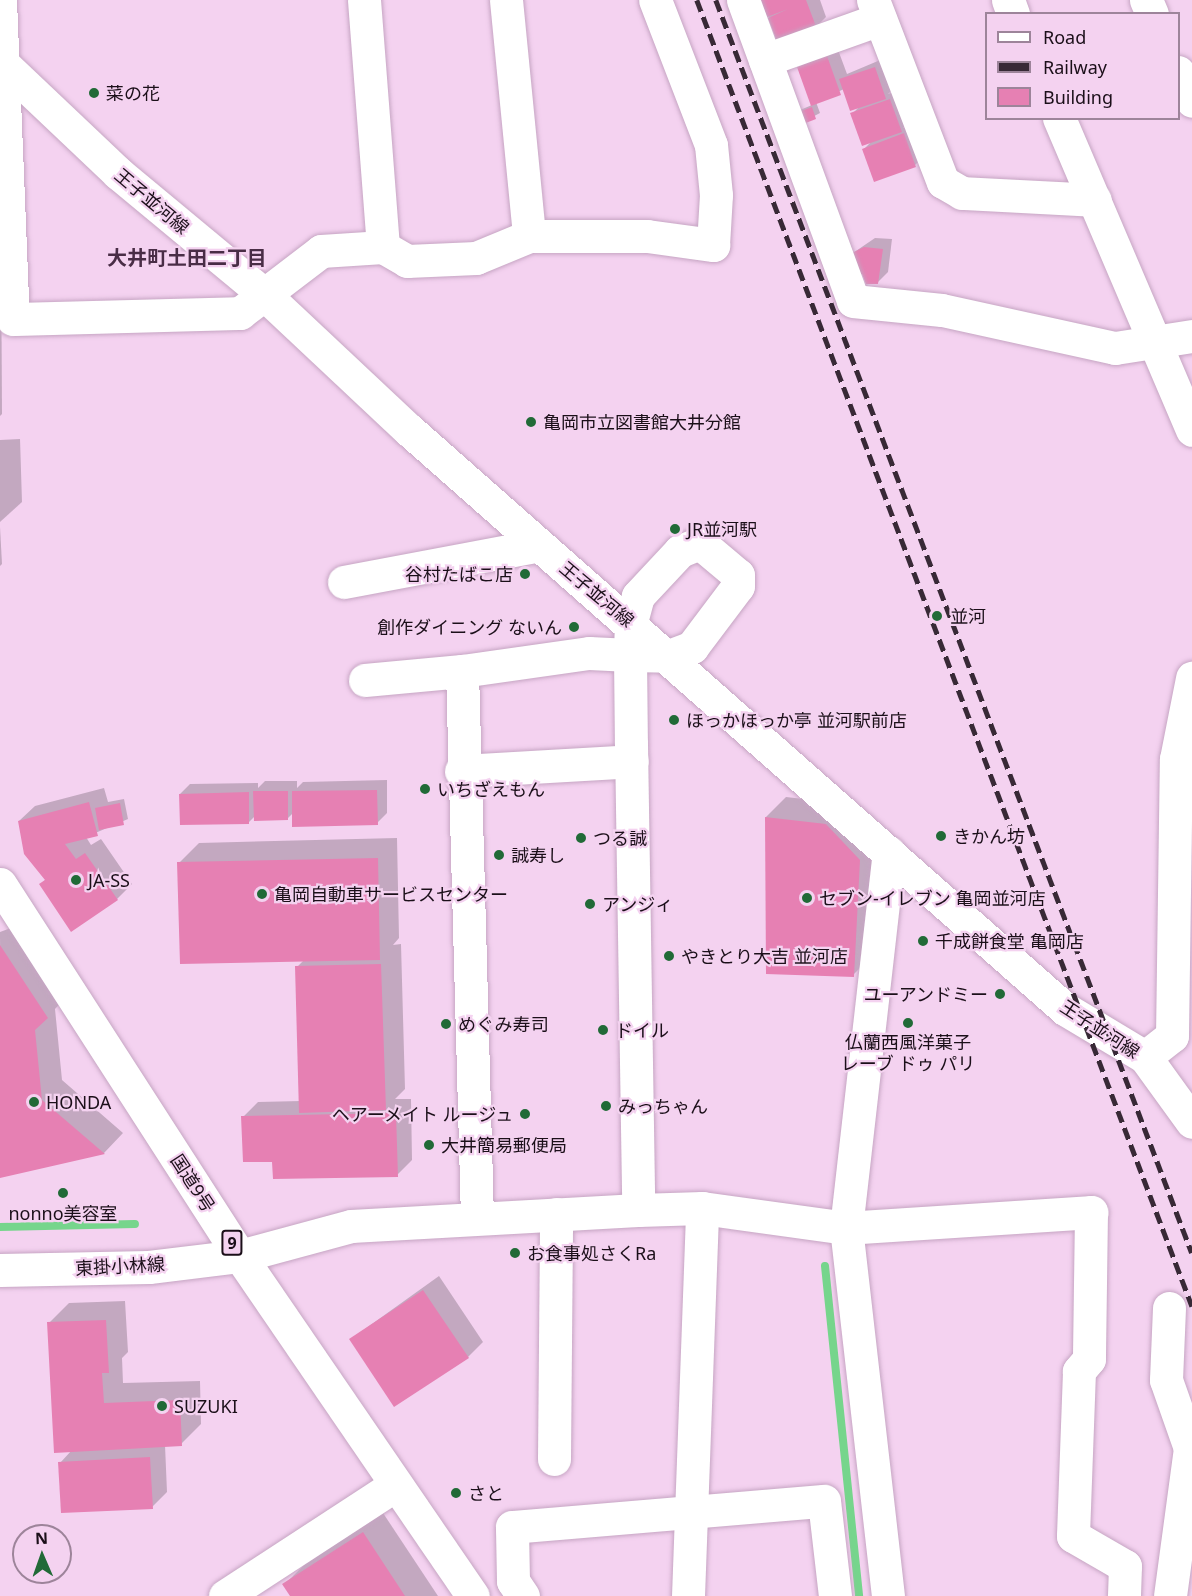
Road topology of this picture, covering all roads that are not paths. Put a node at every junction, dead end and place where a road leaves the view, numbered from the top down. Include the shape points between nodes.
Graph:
1 (0, 0) edge
2 (364, 0) edge
3 (506, 0) edge
4 (655, 0) edge
5 (743, 0) edge
6 (876, 9) edge
7 (765, 60) junction
8 (2, 63) edge
9 (1180, 74) edge
10 (1192, 101) edge
11 (1060, 120) edge
12 (1095, 200) junction
13 (529, 236) junction
14 (383, 247) junction
15 (264, 294) junction
16 (1192, 336) edge
17 (1156, 340) junction
18 (1192, 430) edge
19 (539, 545) junction
20 (344, 582) dead end
21 (631, 622) junction
22 (630, 655) junction
23 (669, 656) junction
24 (462, 671) junction
25 (1192, 678) edge
26 (364, 680) dead end
27 (1184, 758) edge
28 (632, 761) junction
29 (461, 771) junction
30 (889, 852) junction
31 (0, 884) edge
32 (1144, 1057) junction
33 (1192, 1122) edge
34 (702, 1208) junction
35 (638, 1210) junction
36 (556, 1214) junction
37 (477, 1218) junction
38 (846, 1228) junction
39 (240, 1256) junction
40 (0, 1270) edge
41 (1169, 1308) dead end
42 (554, 1459) dead end
43 (395, 1485) junction
44 (688, 1515) junction
45 (258, 1586) edge
46 (225, 1596) edge
47 (473, 1596) edge
48 (523, 1596) edge
49 (688, 1596) edge
50 (835, 1596) edge
51 (888, 1596) edge
52 (1124, 1596) edge
53 (1170, 1596) edge

1 - 8 main road
2 - 14 main road
3 - 13 main road
4 - 13 main road via 711,145 716,195 713,245 647,236
5 - 7 main road
6 - 7 main road
6 - 12 main road via 943,182 962,193
7 - 17 main road via 853,301 942,310 1115,348
8 - 15 main road, 王子並河線 via 118,173
8 - 15 main road via 13,319 240,313
9 - 10 main road
11 - 12 main road
12 - 17 main road
13 - 14 main road via 476,258 407,261
14 - 15 main road via 321,252
15 - 19 main road, 王子並河線
16 - 17 main road
17 - 18 main road
19 - 20 main road
19 - 21 main road, 王子並河線
21 - 22 main road
21 - 23 main road, 王子並河線
21 - 23 main road via 638,596 690,545 700,543 738,575 733,598 699,639
22 - 23 main road
22 - 24 main road via 589,653
22 - 28 main road
23 - 30 main road, 王子並河線
24 - 26 main road
24 - 29 main road
25 - 27 main road
27 - 32 main road via 1172,1036
28 - 29 main road
28 - 35 main road
29 - 37 main road
30 - 32 main road, 王子並河線 via 1065,1009
30 - 38 main road
31 - 39 main road, 国道9号 / 9
32 - 33 main road, 王子並河線
34 - 35 main road, 東掛小林線
34 - 38 main road, 東掛小林線
34 - 44 main road
35 - 36 main road, 東掛小林線
36 - 37 main road, 東掛小林線
36 - 42 main road
37 - 39 main road, 東掛小林線 via 351,1226
38 - 51 main road
38 - 52 main road, 東掛小林線 via 1092,1212 1089,1359 1078,1371 1073,1536 1125,1566
39 - 40 main road, 東掛小林線 via 149,1267
39 - 43 main road, 国道9号 / 9
41 - 53 main road via 1166,1380 1190,1448
43 - 45 main road
43 - 47 main road, 国道9号 / 9
44 - 48 main road via 512,1527 513,1581
44 - 49 main road
44 - 50 main road via 824,1501
45 - 46 main road

